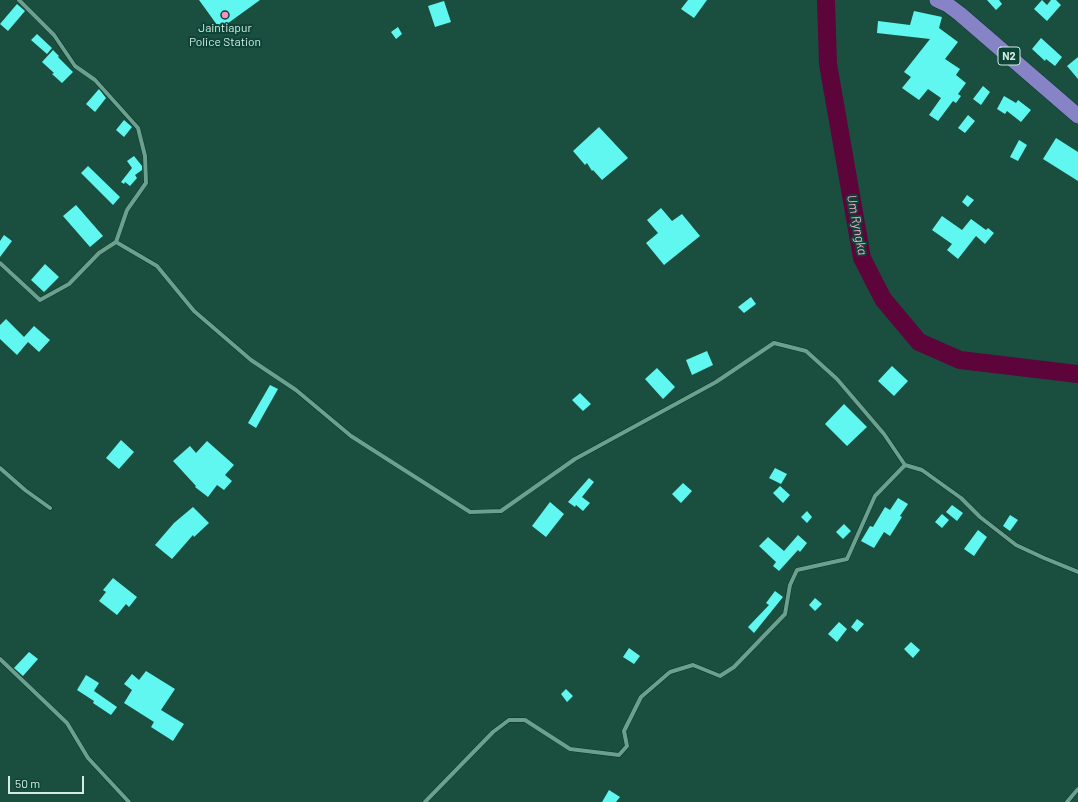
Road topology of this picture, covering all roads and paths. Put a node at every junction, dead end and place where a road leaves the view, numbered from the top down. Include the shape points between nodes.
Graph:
1 (19, 0) edge
2 (937, 0) edge
3 (1078, 116) edge
4 (116, 242) junction
5 (0, 263) edge
6 (904, 465) junction
7 (0, 468) edge
8 (50, 508) dead end
9 (1078, 572) edge
10 (0, 659) edge
11 (1078, 789) edge
12 (129, 802) edge
13 (425, 802) edge
14 (1067, 802) edge

1 - 4 street via 54,35 75,66 95,80 138,128 145,156 146,183 127,210
2 - 3 highway, N2 via 960,14
4 - 5 street via 99,253 69,284 40,300
4 - 6 street via 157,266 194,311 251,360 296,390 351,436 470,512 501,511 575,459 716,382 774,344 806,350 837,379 884,434
6 - 9 street via 922,470 942,484 1016,545
6 - 13 street via 875,496 847,559 797,570 790,585 785,614 734,667 720,676 693,665 670,672 641,697 624,731 627,746 619,754 570,749 525,720 509,720 492,732
7 - 8 street
10 - 12 street via 67,723 88,758
11 - 14 street

